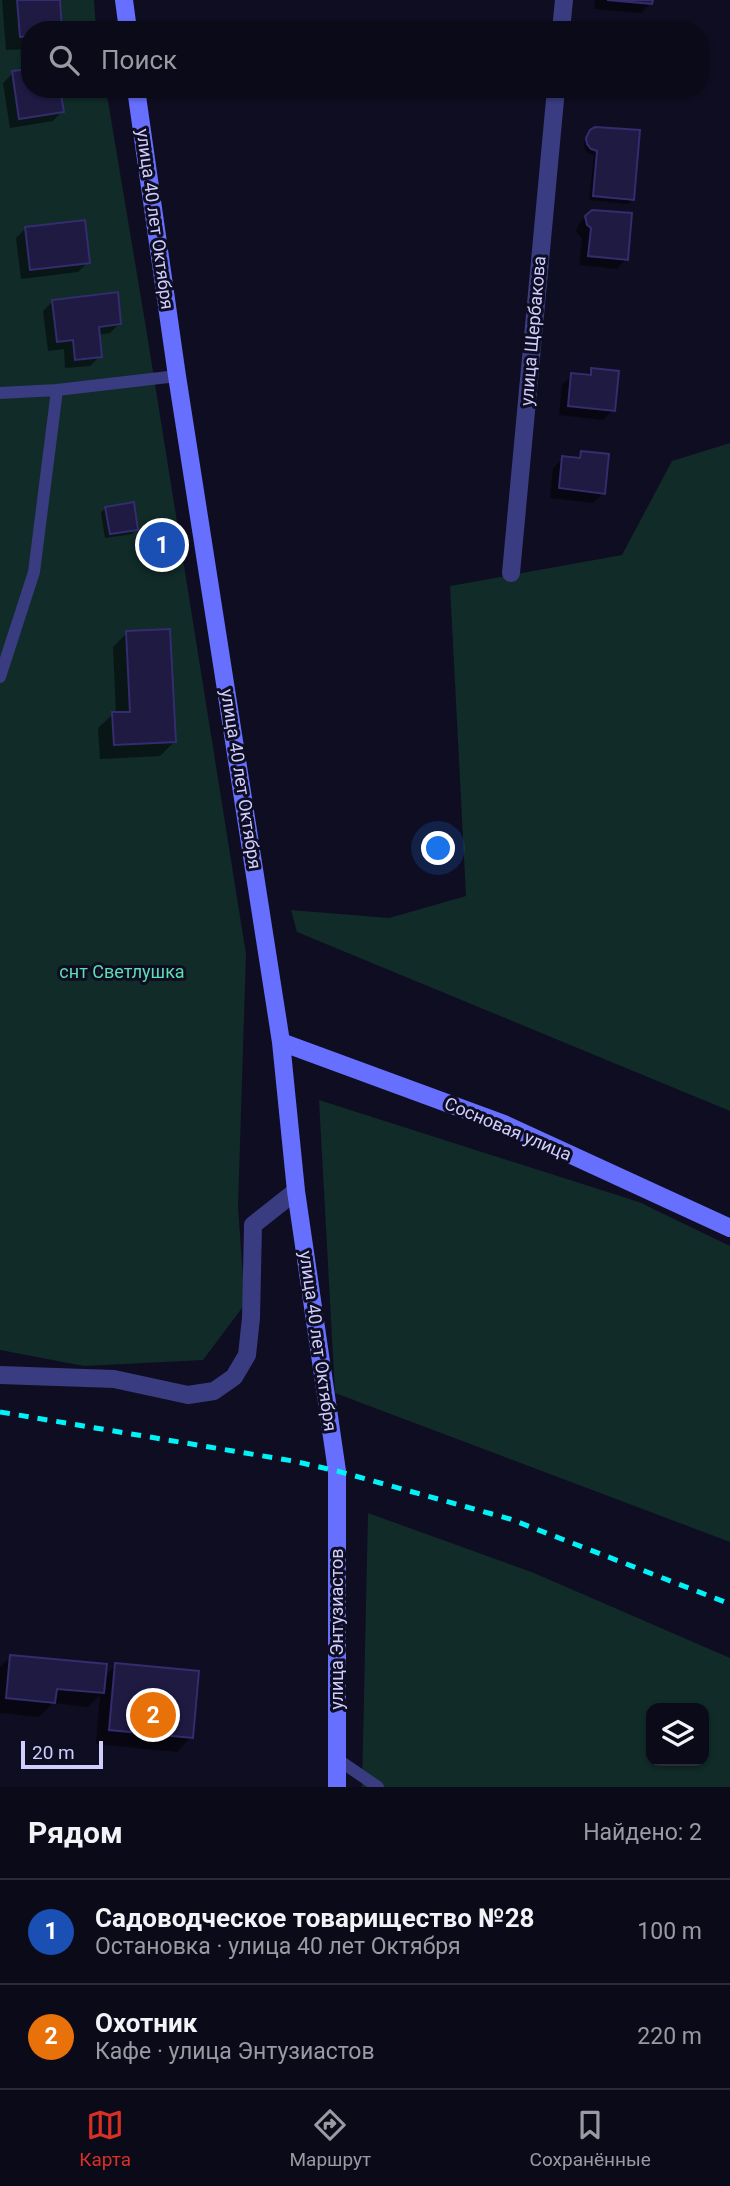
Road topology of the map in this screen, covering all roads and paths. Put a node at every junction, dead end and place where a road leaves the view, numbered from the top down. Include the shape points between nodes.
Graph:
1 (124, 0) edge
2 (564, 0) edge
3 (127, 21) edge
4 (562, 21) edge
5 (137, 98) edge
6 (555, 98) edge
7 (177, 376) junction
8 (57, 390) junction
9 (0, 393) edge
10 (511, 573) dead end
11 (0, 677) edge
12 (281, 1042) junction
13 (296, 1191) junction
14 (730, 1228) edge
15 (0, 1375) edge
16 (337, 1471) joint
17 (337, 1759) junction
18 (337, 1787) edge
19 (378, 1787) edge

1 - 3 main road
2 - 4 street
5 - 7 main road, улица 40 лет Октября
6 - 10 street, улица Щербакова
7 - 8 lane
7 - 12 main road, улица 40 лет Октября
8 - 9 lane
8 - 11 lane via 34,572
12 - 13 main road, улица 40 лет Октября
12 - 14 main road, Сосновая улица via 504,1124
13 - 15 street via 253,1225 247,1355 234,1377 214,1391 188,1395 114,1379
13 - 16 main road, улица 40 лет Октября
16 - 17 main road, улица Энтузиастов
17 - 18 main road, улица Энтузиастов
17 - 19 lane

